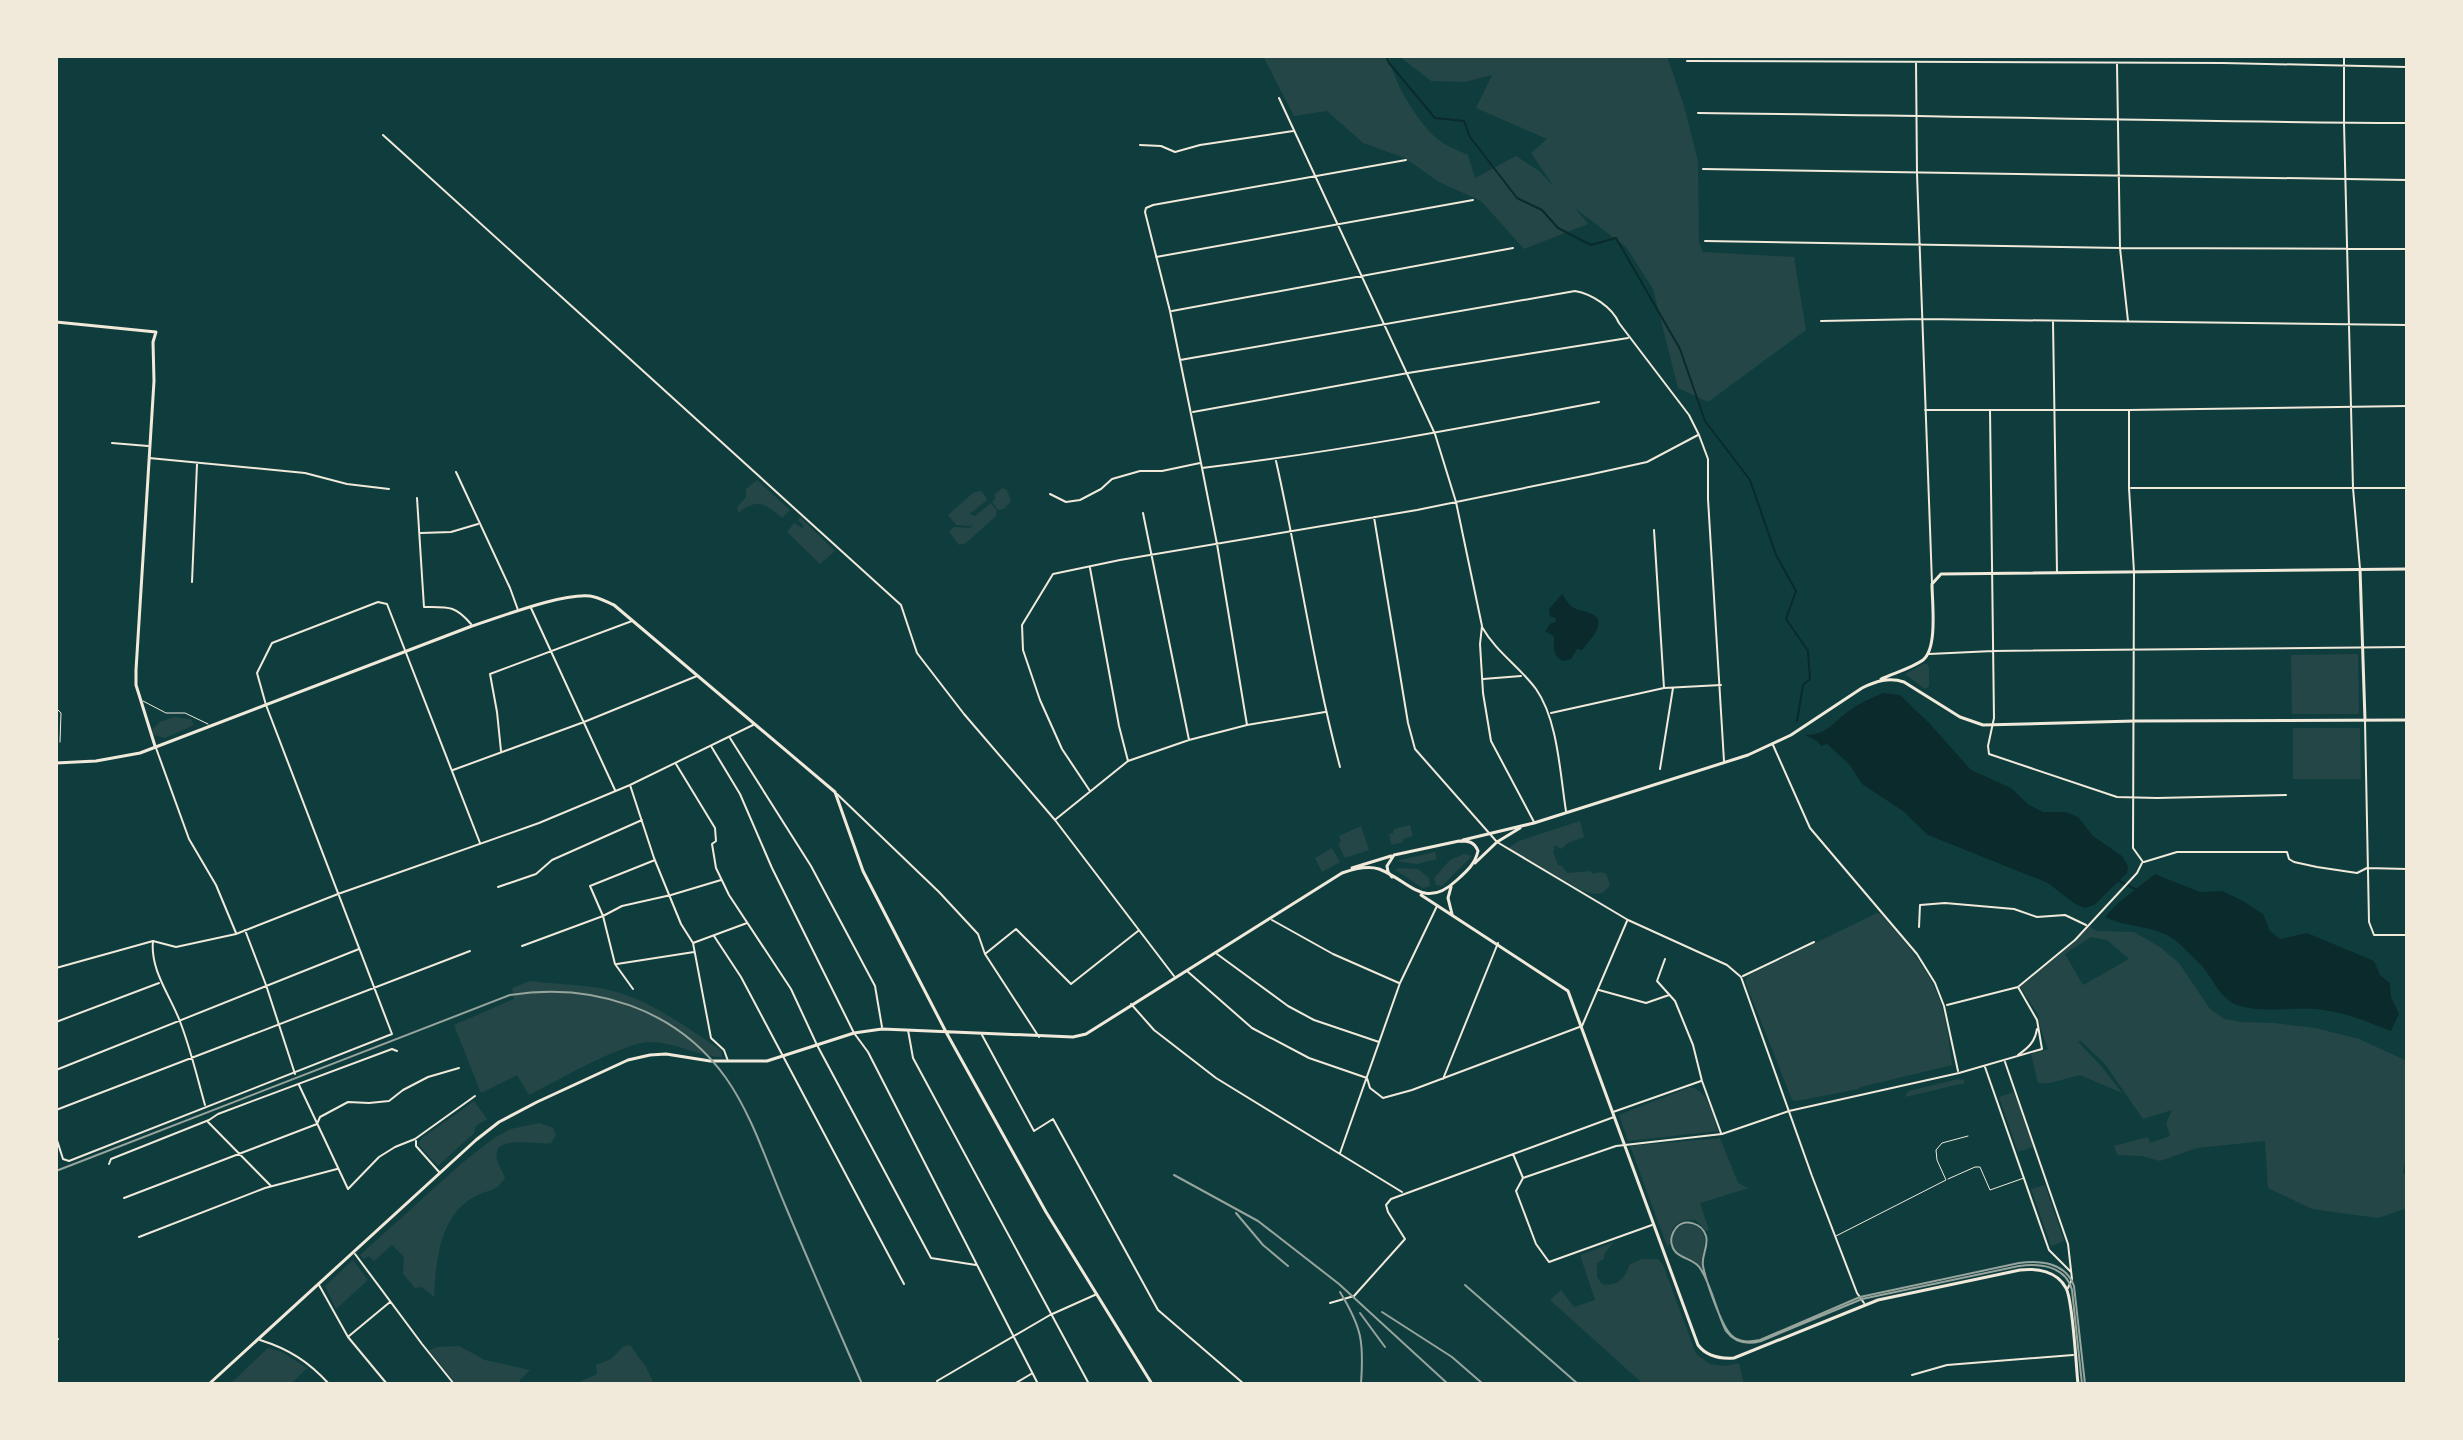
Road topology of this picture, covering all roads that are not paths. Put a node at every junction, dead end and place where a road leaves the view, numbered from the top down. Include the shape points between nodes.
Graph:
1 (2344, 56) edge
2 (1687, 61) dead end
3 (1916, 62) junction
4 (2117, 64) junction
5 (2345, 64) junction
6 (2407, 67) edge
7 (1279, 98) dead end
8 (1698, 113) dead end
9 (1916, 115) junction
10 (2117, 120) junction
11 (2344, 123) junction
12 (2407, 123) edge
13 (1294, 130) junction
14 (383, 135) dead end
15 (1140, 145) dead end
16 (1406, 160) dead end
17 (1703, 169) dead end
18 (1917, 174) junction
19 (1315, 176) junction
20 (2118, 176) junction
21 (2346, 179) junction
22 (2407, 180) edge
23 (1473, 200) dead end
24 (1338, 225) junction
25 (1705, 241) dead end
26 (1920, 244) junction
27 (1513, 248) dead end
28 (2120, 248) junction
29 (2348, 249) junction
30 (2407, 249) edge
31 (1156, 257) junction
32 (1362, 274) junction
33 (1170, 311) junction
34 (1923, 319) junction
35 (1821, 321) dead end
36 (2053, 321) junction
37 (56, 322) edge
38 (2128, 322) junction
39 (1384, 323) junction
40 (2349, 325) junction
41 (2407, 325) edge
42 (1629, 337) junction
43 (1180, 360) junction
44 (1408, 373) junction
45 (1599, 402) dead end
46 (2407, 406) edge
47 (2351, 407) junction
48 (1925, 410) junction
49 (1990, 410) junction
50 (2055, 410) junction
51 (2129, 410) junction
52 (1190, 412) junction
53 (1435, 434) junction
54 (1699, 435) junction
55 (112, 443) dead end
56 (149, 446) junction
57 (149, 458) junction
58 (1275, 459) junction
59 (197, 463) junction
60 (1201, 463) junction
61 (1202, 468) junction
62 (456, 472) dead end
63 (2129, 488) junction
64 (2353, 488) junction
65 (2407, 488) edge
66 (389, 489) dead end
67 (1050, 494) dead end
68 (417, 498) dead end
69 (1456, 502) junction
70 (1143, 513) dead end
71 (1374, 517) junction
72 (479, 524) junction
73 (1292, 530) junction
74 (1654, 530) dead end
75 (419, 533) junction
76 (1217, 544) junction
77 (1153, 555) junction
78 (1090, 567) junction
79 (2360, 569) junction
80 (2407, 569) edge
81 (2134, 572) junction
82 (1991, 573) junction
83 (2057, 573) junction
84 (192, 582) dead end
85 (1932, 584) junction
86 (531, 608) junction
87 (519, 611) junction
88 (633, 621) junction
89 (472, 626) junction
90 (1482, 626) junction
91 (1490, 641) junction
92 (1480, 643) junction
93 (2407, 647) edge
94 (2363, 648) junction
95 (2133, 650) junction
96 (406, 651) junction
97 (1993, 651) junction
98 (551, 652) junction
99 (1928, 654) junction
100 (697, 676) junction
101 (1523, 676) junction
102 (1482, 679) junction
103 (1874, 682) junction
104 (1721, 685) junction
105 (1673, 687) junction
106 (1664, 688) junction
107 (1483, 693) junction
108 (140, 700) junction
109 (266, 705) junction
110 (56, 708) edge
111 (1325, 712) junction
112 (1550, 713) junction
113 (2365, 720) junction
114 (2407, 720) edge
115 (2134, 721) junction
116 (584, 722) junction
117 (756, 724) junction
118 (1247, 725) junction
119 (1992, 725) junction
120 (210, 726) junction
121 (729, 737) junction
122 (1189, 740) junction
123 (60, 742) dead end
124 (1773, 744) junction
125 (155, 746) junction
126 (711, 746) junction
127 (501, 752) junction
128 (1128, 761) junction
129 (56, 763) edge
130 (675, 763) junction
131 (1724, 763) junction
132 (1340, 767) dead end
133 (1660, 769) dead end
134 (452, 770) junction
135 (630, 785) junction
136 (616, 791) junction
137 (1090, 791) junction
138 (835, 792) junction
139 (2286, 795) dead end
140 (2134, 798) junction
141 (1567, 814) junction
142 (643, 819) junction
143 (1055, 820) junction
144 (1534, 823) junction
145 (1523, 826) junction
146 (1488, 834) junction
147 (1459, 841) junction
148 (1497, 842) junction
149 (480, 843) junction
150 (1394, 855) junction
151 (655, 860) junction
152 (2143, 862) junction
153 (1473, 865) junction
154 (2367, 868) junction
155 (2407, 869) edge
156 (1342, 873) junction
157 (1392, 877) junction
158 (722, 880) junction
159 (1453, 884) junction
160 (498, 887) dead end
161 (1416, 891) junction
162 (338, 894) junction
163 (671, 895) junction
164 (1438, 905) junction
165 (1452, 914) junction
166 (603, 916) junction
167 (1270, 919) junction
168 (1628, 920) junction
169 (748, 922) junction
170 (2087, 926) junction
171 (1919, 927) dead end
172 (245, 930) junction
173 (1139, 930) junction
174 (236, 934) junction
175 (2407, 935) edge
176 (714, 936) junction
177 (153, 941) junction
178 (1814, 942) dead end
179 (693, 943) junction
180 (1498, 943) junction
181 (522, 946) dead end
182 (359, 949) junction
183 (470, 951) dead end
184 (695, 951) junction
185 (1215, 952) junction
186 (985, 954) junction
187 (1665, 959) dead end
188 (615, 964) junction
189 (56, 968) edge
190 (1185, 970) junction
191 (1175, 977) junction
192 (1741, 977) junction
193 (161, 982) junction
194 (1400, 983) junction
195 (266, 985) junction
196 (374, 987) junction
197 (2018, 987) junction
198 (633, 989) dead end
199 (1598, 990) junction
200 (1670, 995) junction
201 (1131, 1004) junction
202 (1944, 1006) junction
203 (179, 1020) junction
204 (56, 1022) edge
205 (280, 1025) junction
206 (1582, 1026) junction
207 (2037, 1028) junction
208 (882, 1029) junction
209 (908, 1030) junction
210 (946, 1032) junction
211 (854, 1033) junction
212 (981, 1034) junction
213 (1039, 1037) junction
214 (1380, 1042) junction
215 (817, 1045) junction
216 (397, 1051) dead end
217 (783, 1057) junction
218 (2015, 1057) junction
219 (191, 1058) junction
220 (2005, 1060) junction
221 (729, 1062) junction
222 (1984, 1066) junction
223 (459, 1068) dead end
224 (56, 1070) edge
225 (1959, 1073) junction
226 (295, 1074) junction
227 (1367, 1078) junction
228 (1443, 1079) junction
229 (1702, 1081) junction
230 (298, 1083) junction
231 (475, 1096) dead end
232 (206, 1106) junction
233 (56, 1110) edge
234 (1789, 1111) junction
235 (1614, 1114) junction
236 (208, 1121) junction
237 (317, 1124) junction
238 (1722, 1134) junction
239 (1968, 1136) dead end
240 (56, 1137) edge
241 (415, 1139) junction
242 (1626, 1145) junction
243 (239, 1153) junction
244 (1340, 1153) junction
245 (1513, 1154) junction
246 (109, 1164) dead end
247 (338, 1169) junction
248 (440, 1174) junction
249 (1523, 1178) junction
250 (2024, 1178) junction
251 (1946, 1180) junction
252 (272, 1187) junction
253 (1403, 1193) junction
254 (124, 1198) dead end
255 (1654, 1224) junction
256 (1836, 1236) junction
257 (139, 1237) dead end
258 (354, 1253) junction
259 (977, 1265) junction
260 (2071, 1272) junction
261 (904, 1284) dead end
262 (319, 1285) junction
263 (2068, 1289) junction
264 (1098, 1293) junction
265 (391, 1301) junction
266 (1330, 1303) dead end
267 (1865, 1304) junction
268 (1050, 1315) junction
269 (1014, 1336) junction
270 (348, 1337) junction
271 (257, 1339) junction
272 (2074, 1355) junction
273 (1032, 1374) junction
274 (1912, 1375) dead end
275 (383, 1379) junction
276 (209, 1384) edge
277 (329, 1384) edge
278 (377, 1384) edge
279 (387, 1384) edge
280 (454, 1384) edge
281 (938, 1384) edge
282 (1014, 1384) edge
283 (1038, 1384) edge
284 (1089, 1384) edge
285 (1152, 1384) edge
286 (1244, 1384) edge
287 (2078, 1384) edge

1 - 5 street
2 - 3 street
3 - 4 street
3 - 9 street
4 - 5 street
4 - 10 street
5 - 6 street
5 - 11 street
7 - 13 street
8 - 9 street
9 - 10 street
9 - 18 street
10 - 11 street
10 - 20 street
11 - 12 street
11 - 21 street
13 - 15 street via 1175,152
13 - 19 street
14 - 143 street via 901,605 917,653
16 - 19 street
17 - 18 street
18 - 20 street
18 - 26 street
19 - 24 street
19 - 31 street via 1146,208
20 - 21 street
20 - 28 street
21 - 22 street
21 - 29 street
23 - 24 street
24 - 31 street
24 - 32 street
25 - 26 street
26 - 28 street
26 - 34 street
27 - 32 street
28 - 29 street
28 - 38 street
29 - 30 street
29 - 40 street
31 - 33 street
32 - 33 street
32 - 39 street
33 - 43 street
34 - 35 street
34 - 36 street
34 - 48 street
36 - 38 street
36 - 50 street
37 - 56 main road via 156,332
38 - 40 street
39 - 42 street via 1575,291 1611,308
39 - 43 street
39 - 44 street
40 - 41 street
40 - 47 street
42 - 44 street
42 - 54 street
43 - 52 street
44 - 52 street
44 - 53 street
45 - 53 street
46 - 47 street
47 - 51 street
47 - 64 street
48 - 49 street
48 - 85 street
49 - 50 street
49 - 82 street
50 - 51 street
50 - 83 street
51 - 63 street
52 - 60 street
53 - 58 street
53 - 69 street
54 - 69 street via 1647,462
54 - 104 street via 1708,459
55 - 56 street
56 - 57 main road
57 - 59 street
57 - 108 main road via 136,670
58 - 61 street
58 - 73 street
59 - 66 street via 305,473
59 - 84 street
60 - 61 street
60 - 67 street via 1112,479 1080,500 1066,502
61 - 76 street
62 - 72 street
63 - 64 street
63 - 81 street
64 - 65 street
64 - 79 street
68 - 75 street
69 - 71 street
69 - 90 street
70 - 77 street
71 - 73 street
71 - 146 street via 1415,749
72 - 75 street
72 - 87 street
73 - 76 street
73 - 111 street
74 - 106 street
75 - 89 street via 424,607 450,607
76 - 77 street
76 - 118 street
77 - 78 street
77 - 122 street
78 - 128 street
78 - 137 street via 1053,574 1022,625 1023,650 1040,700 1062,749
79 - 80 main road
79 - 81 main road
79 - 94 main road
81 - 83 main road
81 - 95 street
82 - 83 main road
82 - 85 main road via 1941,574
82 - 97 street
85 - 99 main road
86 - 87 main road
86 - 88 main road via 592,596
86 - 98 street
87 - 89 main road
88 - 98 street
88 - 100 main road
89 - 96 main road
90 - 91 street
90 - 92 street
91 - 92 street
91 - 101 street
92 - 102 street
92 - 107 street
93 - 94 street
94 - 95 street
94 - 113 main road
95 - 97 street
95 - 115 street
96 - 109 main road
96 - 109 street via 387,604 378,602 285,637 272,643 257,673
96 - 134 street
97 - 99 street
97 - 119 street
98 - 116 street
98 - 127 street via 490,674
99 - 103 main road
100 - 116 street
100 - 117 main road
101 - 102 street
101 - 112 street
102 - 107 street
103 - 119 main road via 1894,678 1960,717
103 - 124 main road
104 - 105 street
104 - 131 street
105 - 106 street
105 - 133 street
106 - 112 street
107 - 144 street via 1491,741
108 - 120 lane via 166,713 195,716
108 - 125 main road
109 - 120 main road
109 - 162 street
110 - 123 lane via 61,713
111 - 118 street
111 - 132 street
112 - 141 street
113 - 114 main road
113 - 115 main road
113 - 154 street
115 - 119 main road
115 - 140 street
116 - 127 street
116 - 136 street
117 - 121 street
117 - 138 main road
118 - 122 street
119 - 140 street via 1989,754 2110,795
120 - 125 main road
121 - 126 street
121 - 208 street via 811,866 875,986
122 - 128 street
124 - 131 main road
124 - 202 street via 1810,828 1917,954
125 - 129 main road via 123,757
125 - 174 street via 189,839
126 - 130 street
126 - 211 street via 740,794
127 - 134 street
128 - 137 street
130 - 135 street
130 - 158 street via 715,828 711,848
131 - 141 main road
134 - 149 street
135 - 136 street
135 - 142 street
136 - 149 street
137 - 143 street
138 - 186 street via 978,934
138 - 210 main road via 863,871
139 - 140 street
140 - 152 street via 2133,848
141 - 144 main road
142 - 151 street
142 - 160 street via 552,860 536,874
143 - 173 street
144 - 145 main road
145 - 146 main road
145 - 148 main road
146 - 147 main road
146 - 148 street
147 - 150 main road
147 - 153 main road via 1477,847
148 - 153 main road
148 - 168 street
149 - 162 street
150 - 156 main road
150 - 157 main road via 1387,866
151 - 163 street
151 - 166 street via 590,886
152 - 154 street via 2177,852 2287,852 2294,862 2312,867 2357,873
152 - 170 street
153 - 159 main road
154 - 155 street
154 - 175 street via 2370,929 2374,935
156 - 157 main road via 1371,868
156 - 167 main road
157 - 161 main road
158 - 163 street
158 - 169 street
159 - 161 main road via 1436,894
159 - 165 main road via 1448,898
161 - 164 main road
162 - 172 street
162 - 182 street
163 - 166 street
163 - 179 street
164 - 165 main road
164 - 194 street
165 - 180 main road
166 - 181 street
166 - 188 street
167 - 185 main road
167 - 194 street
168 - 192 street via 1727,965
168 - 199 street
169 - 176 street
169 - 215 street via 791,989
170 - 171 street via 2065,915 2037,917 2014,909 1945,903 1920,905
170 - 197 street
172 - 174 street
172 - 195 street
173 - 186 street via 1071,984 1016,929
173 - 191 street
174 - 177 street via 176,947
176 - 179 street
176 - 217 street
177 - 189 street
177 - 193 street
178 - 192 street
179 - 184 street
180 - 206 main road via 1566,988
180 - 228 street
182 - 195 street
182 - 196 street
183 - 196 street
184 - 188 street
184 - 221 street via 711,1038
185 - 190 main road
185 - 214 street via 1288,1006
186 - 213 street
187 - 200 street via 1657,981
188 - 198 street
190 - 191 main road
190 - 227 street via 1252,1028 1309,1058
191 - 201 main road
192 - 234 street
193 - 203 street
193 - 204 street
194 - 214 street
195 - 203 street
195 - 205 street
196 - 205 street
196 - 226 street via 392,1034
197 - 202 street
197 - 207 street
199 - 200 street via 1646,1003
199 - 206 street
200 - 229 street via 1693,1045
201 - 213 main road via 1086,1034
201 - 244 street via 1154,1030 1216,1078
202 - 225 street
203 - 219 street
203 - 224 street
205 - 219 street
205 - 226 street
206 - 228 street
206 - 235 main road
207 - 218 street via 2030,1046
207 - 218 street via 2042,1049
208 - 209 main road
208 - 211 main road
209 - 210 main road
209 - 268 street via 913,1058
210 - 212 main road
210 - 264 main road via 1046,1212
211 - 215 main road
211 - 259 street
212 - 213 main road
212 - 286 street via 1034,1131 1053,1119 1158,1310
214 - 227 street
215 - 217 main road
215 - 259 street via 931,1258
216 - 230 street
217 - 221 main road
217 - 261 street
218 - 220 street
219 - 232 street
219 - 233 street
220 - 222 street
220 - 260 street via 2068,1244
221 - 248 main road via 666,1054 628,1060 499,1122
222 - 225 street
222 - 250 street
223 - 237 street via 428,1077 389,1101 348,1102
225 - 234 street
226 - 232 street
227 - 228 street via 1383,1098
227 - 244 street
229 - 235 street
229 - 238 street
230 - 236 street
230 - 237 street
231 - 241 street
232 - 240 street via 69,1161
234 - 238 street
234 - 256 street
235 - 242 main road
235 - 245 street
236 - 243 street
236 - 246 street
237 - 243 street
237 - 247 street
238 - 242 street
239 - 251 lane via 1942,1143 1936,1150
241 - 247 street via 379,1157 348,1189
241 - 248 street
242 - 249 street
242 - 255 main road
243 - 252 street
243 - 254 street
244 - 253 street
245 - 249 street
245 - 253 street
247 - 252 street
248 - 258 main road
249 - 255 street via 1516,1191 1536,1244 1549,1262
250 - 251 lane via 1990,1190 1980,1167 1975,1167
250 - 260 street via 2049,1250
251 - 256 lane
252 - 257 street
253 - 266 street via 1386,1205 1405,1239 1354,1296
255 - 267 main road via 1698,1345 1708,1355 1734,1358
256 - 267 street
258 - 262 main road
258 - 265 street
259 - 269 street
260 - 263 street
262 - 270 street
262 - 271 main road
263 - 267 main road via 2048,1272 2030,1269
263 - 272 main road
264 - 268 street
264 - 285 main road
265 - 270 street
265 - 280 street
268 - 269 street
268 - 284 street
269 - 273 street
269 - 281 street
270 - 275 street
271 - 276 main road
271 - 277 street via 285,1348
272 - 274 street via 1947,1365
272 - 287 main road
273 - 282 street
273 - 283 street
275 - 278 street
275 - 279 street

